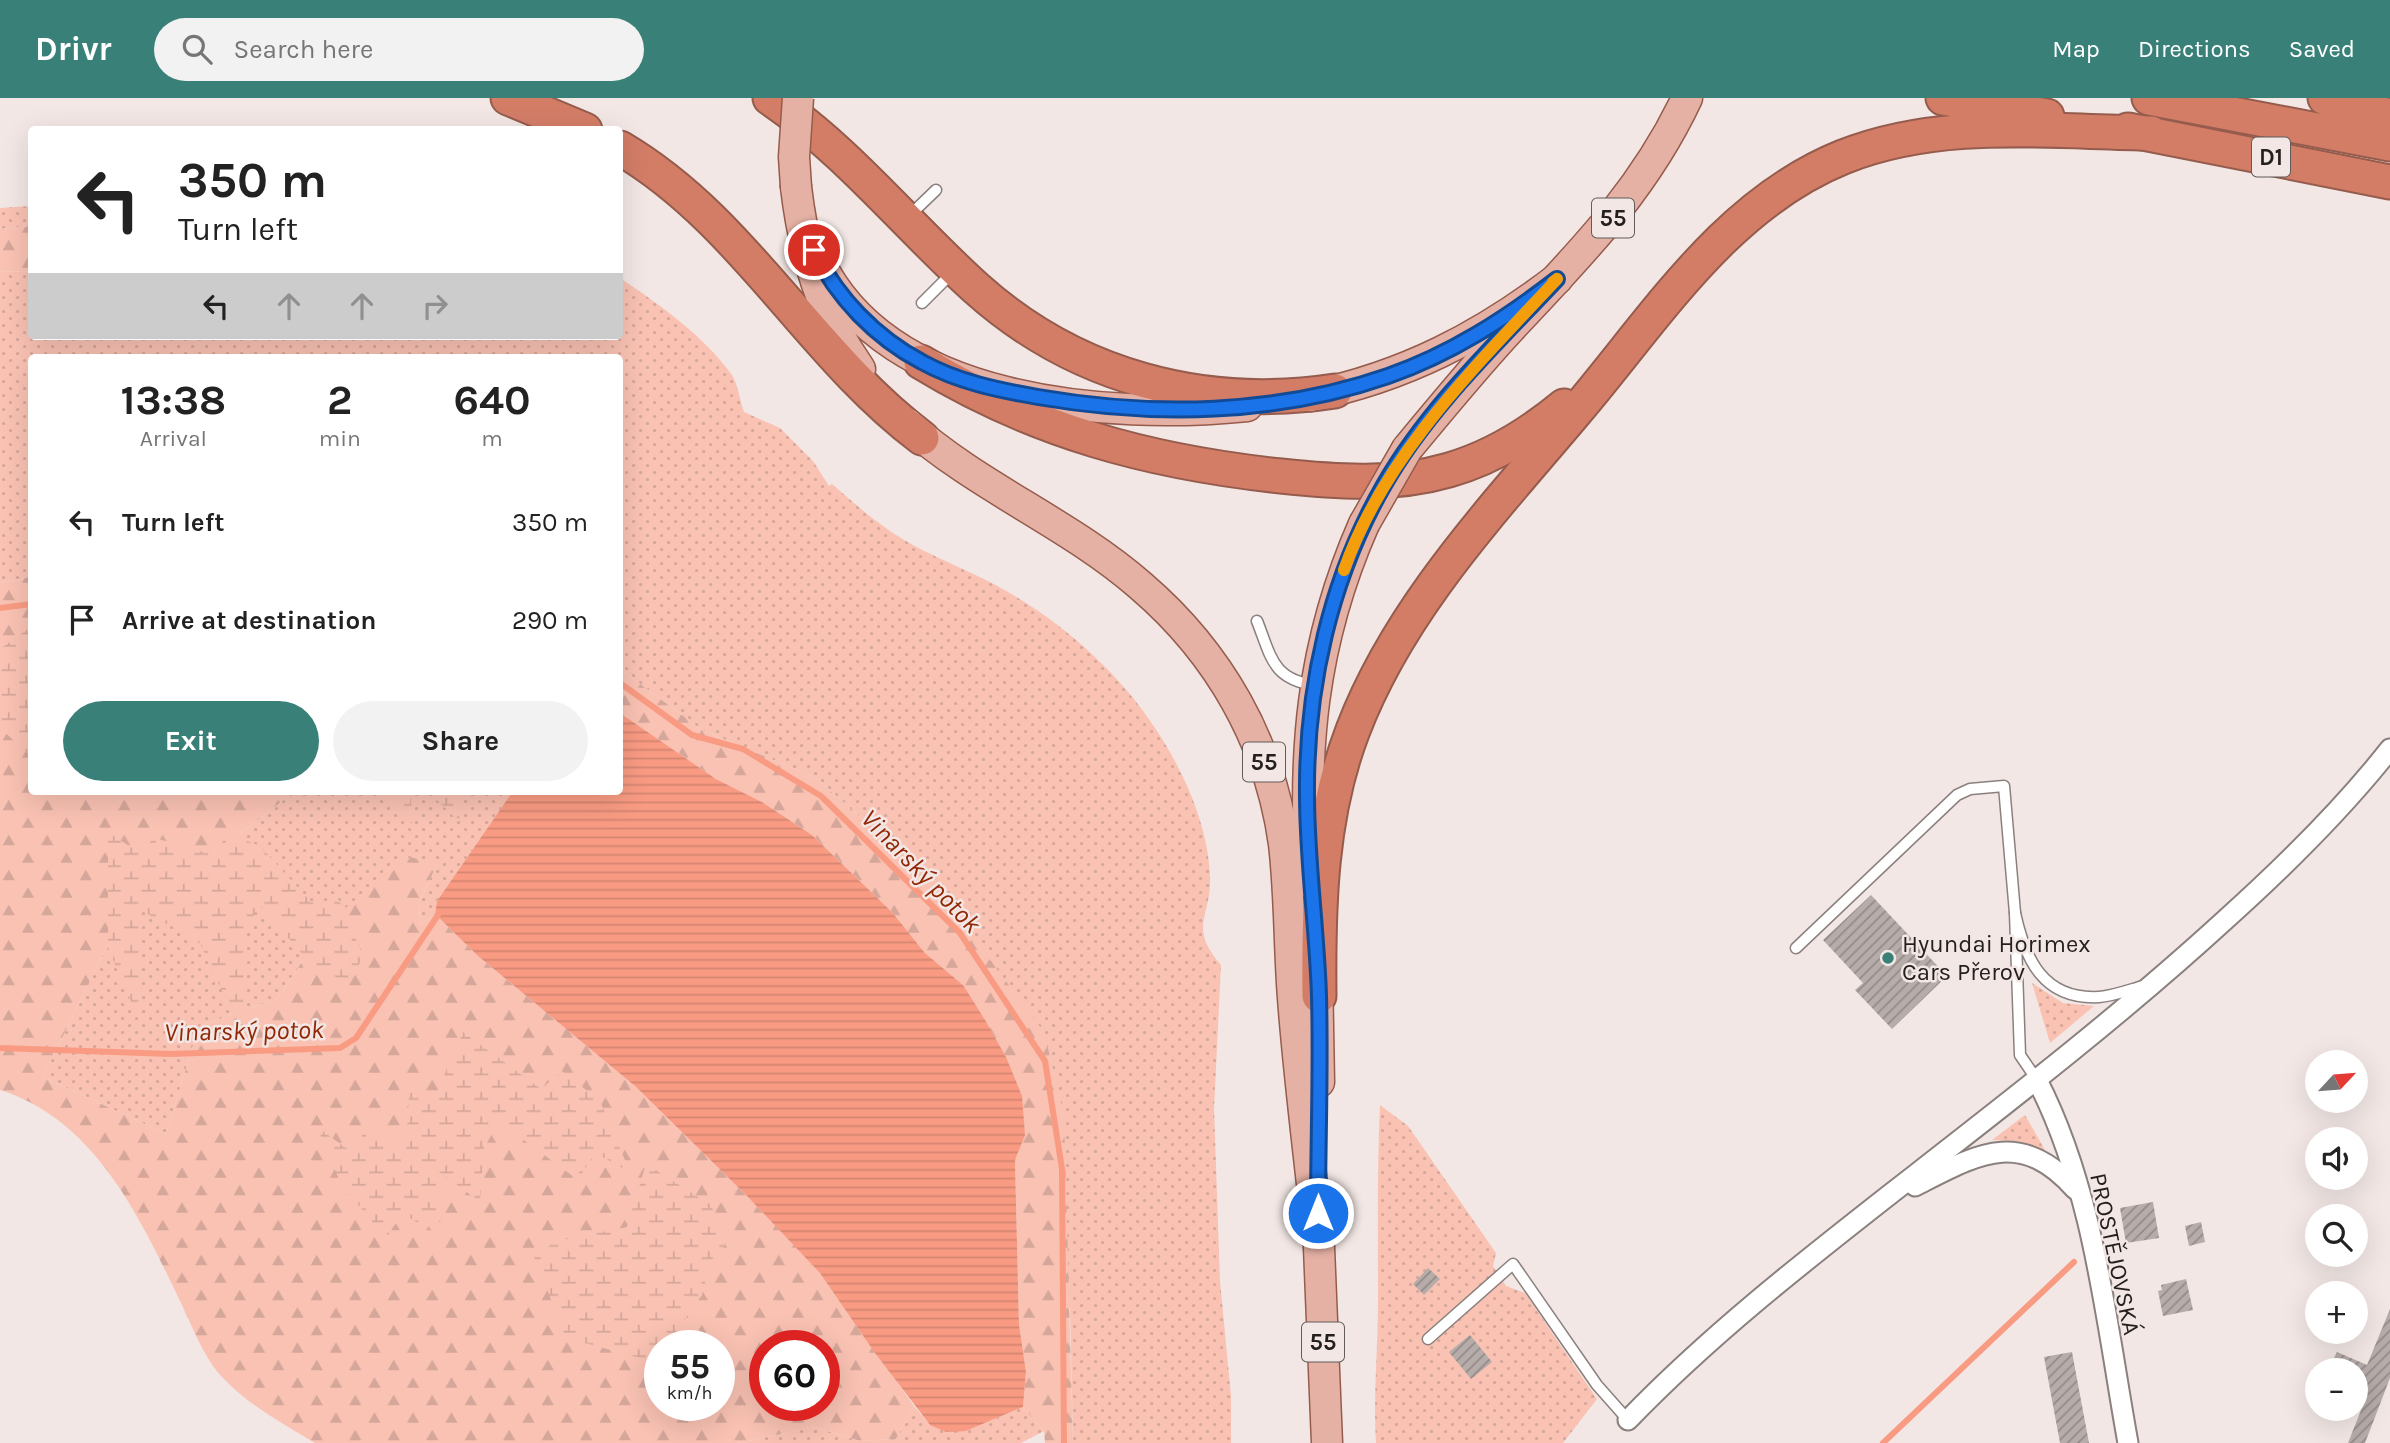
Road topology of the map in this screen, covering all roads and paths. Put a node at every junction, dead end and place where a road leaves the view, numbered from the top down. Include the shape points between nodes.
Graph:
1 (508, 98) edge
2 (770, 98) edge
3 (798, 98) edge
4 (1688, 98) edge
5 (1943, 98) edge
6 (2149, 98) edge
7 (2325, 98) edge
8 (2390, 116) edge
9 (575, 126) edge
10 (2151, 133) junction
11 (2390, 144) edge
12 (623, 150) edge
13 (2390, 182) edge
14 (796, 187) junction
15 (936, 190) dead end
16 (907, 219) junction
17 (956, 269) junction
18 (1557, 279) junction
19 (922, 303) dead end
20 (1646, 325) junction
21 (920, 362) junction
22 (1335, 391) junction
23 (922, 438) junction
24 (1257, 621) dead end
25 (1314, 685) junction
26 (2390, 748) edge
27 (2015, 913) junction
28 (1796, 948) dead end
29 (2153, 983) junction
30 (1319, 996) junction
31 (2036, 1080) junction
32 (2079, 1194) junction
33 (1877, 1205) junction
34 (1318, 1240) junction
35 (1428, 1339) dead end
36 (1628, 1420) joint
37 (1328, 1443) edge
38 (2128, 1443) edge

1 - 9 highway
2 - 16 highway via 821,136
3 - 14 main road, 55, bridge
4 - 18 main road, 55 via 1660,150 1601,233
5 - 10 highway, D1
6 - 11 highway, D1
7 - 8 highway
10 - 13 highway, D1
10 - 20 highway via 1942,132 1891,141 1845,156 1794,181 1743,219
12 - 23 highway via 676,186 718,223 840,366
14 - 21 main road, 55 via 814,250 833,285 863,318
14 - 23 main road, 55 via 806,251 828,317 875,389
15 - 16 lane
16 - 17 highway
17 - 19 lane
17 - 22 highway via 1041,337 1136,379 1213,396 1283,397
18 - 22 main road, 55 via 1450,350 1399,372
18 - 25 main road, 55, bridge via 1407,449 1364,524 1335,597
20 - 21 highway via 1534,430 1449,471 1390,481 1260,474 1109,446 1012,411
20 - 30 highway via 1451,562 1406,626 1363,705 1342,762 1326,827
21 - 22 main road, 55 via 989,387 1130,408 1222,408
23 - 34 main road, 55 via 1140,584 1200,647 1248,721 1274,793 1283,843 1293,997
24 - 25 lane via 1281,673
25 - 30 main road, 55 via 1307,797
26 - 29 street via 2294,855
27 - 28 lane via 2004,786 1970,789 1957,795
27 - 29 lane via 2032,967 2050,984 2078,995 2100,997
27 - 31 lane via 2021,1055
29 - 31 street
30 - 34 main road, 55
31 - 32 street, PROSTĚJOVSKÁ via 2056,1121
31 - 33 street
32 - 33 street via 2047,1164 2028,1155 1999,1151 1968,1160
32 - 38 street, PROSTĚJOVSKÁ
33 - 36 street via 1716,1336
34 - 37 main road, 55
35 - 36 lane via 1513,1264 1597,1385

